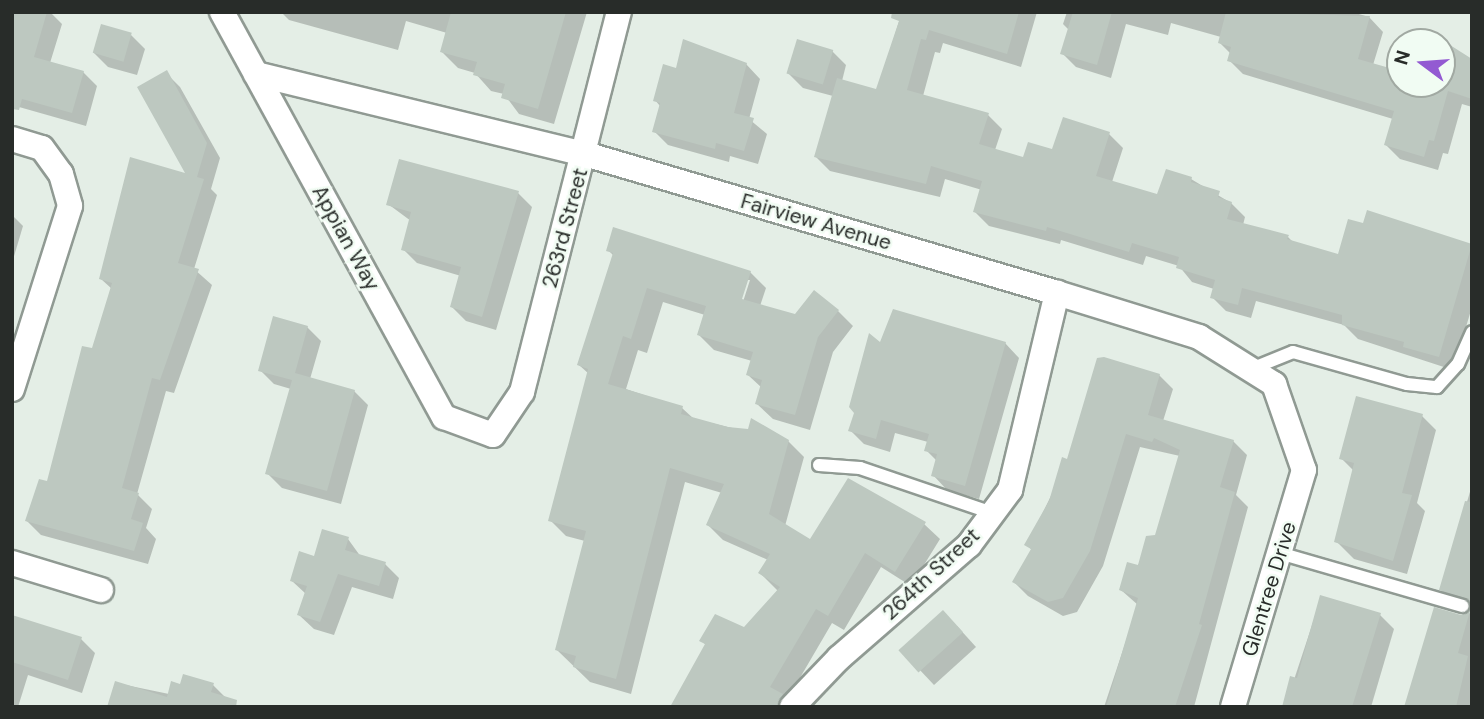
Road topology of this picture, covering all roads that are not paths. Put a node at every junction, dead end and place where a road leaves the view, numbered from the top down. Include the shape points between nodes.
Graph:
1 (222, 12) edge
2 (619, 12) edge
3 (256, 74) junction
4 (12, 139) edge
5 (585, 153) junction
6 (1057, 293) junction
7 (1472, 332) edge
8 (1251, 369) junction
9 (12, 389) edge
10 (493, 435) joint
11 (819, 465) dead end
12 (1304, 470) joint
13 (992, 513) junction
14 (1279, 553) junction
15 (12, 563) edge
16 (101, 590) dead end
17 (1463, 606) dead end
18 (796, 704) edge
19 (1233, 707) edge

1 - 3 street, Appian Way
2 - 5 street, 263rd Street
3 - 5 street, Fairview Avenue
3 - 10 street, Appian Way via 443,417
4 - 9 street via 41,148 61,174 70,206
5 - 6 street, Fairview Avenue
5 - 10 street, 263rd Street via 522,392
6 - 8 street, Fairview Avenue via 1199,337
6 - 13 street, 264th Street via 1010,490
7 - 8 lane via 1458,364 1437,387 1407,384 1293,352
8 - 12 street, Fairview Avenue via 1274,384
11 - 13 lane via 860,468
12 - 14 street, Glentree Drive
13 - 18 street, 264th Street via 969,545
14 - 17 lane
14 - 19 street, Glentree Drive
15 - 16 street

